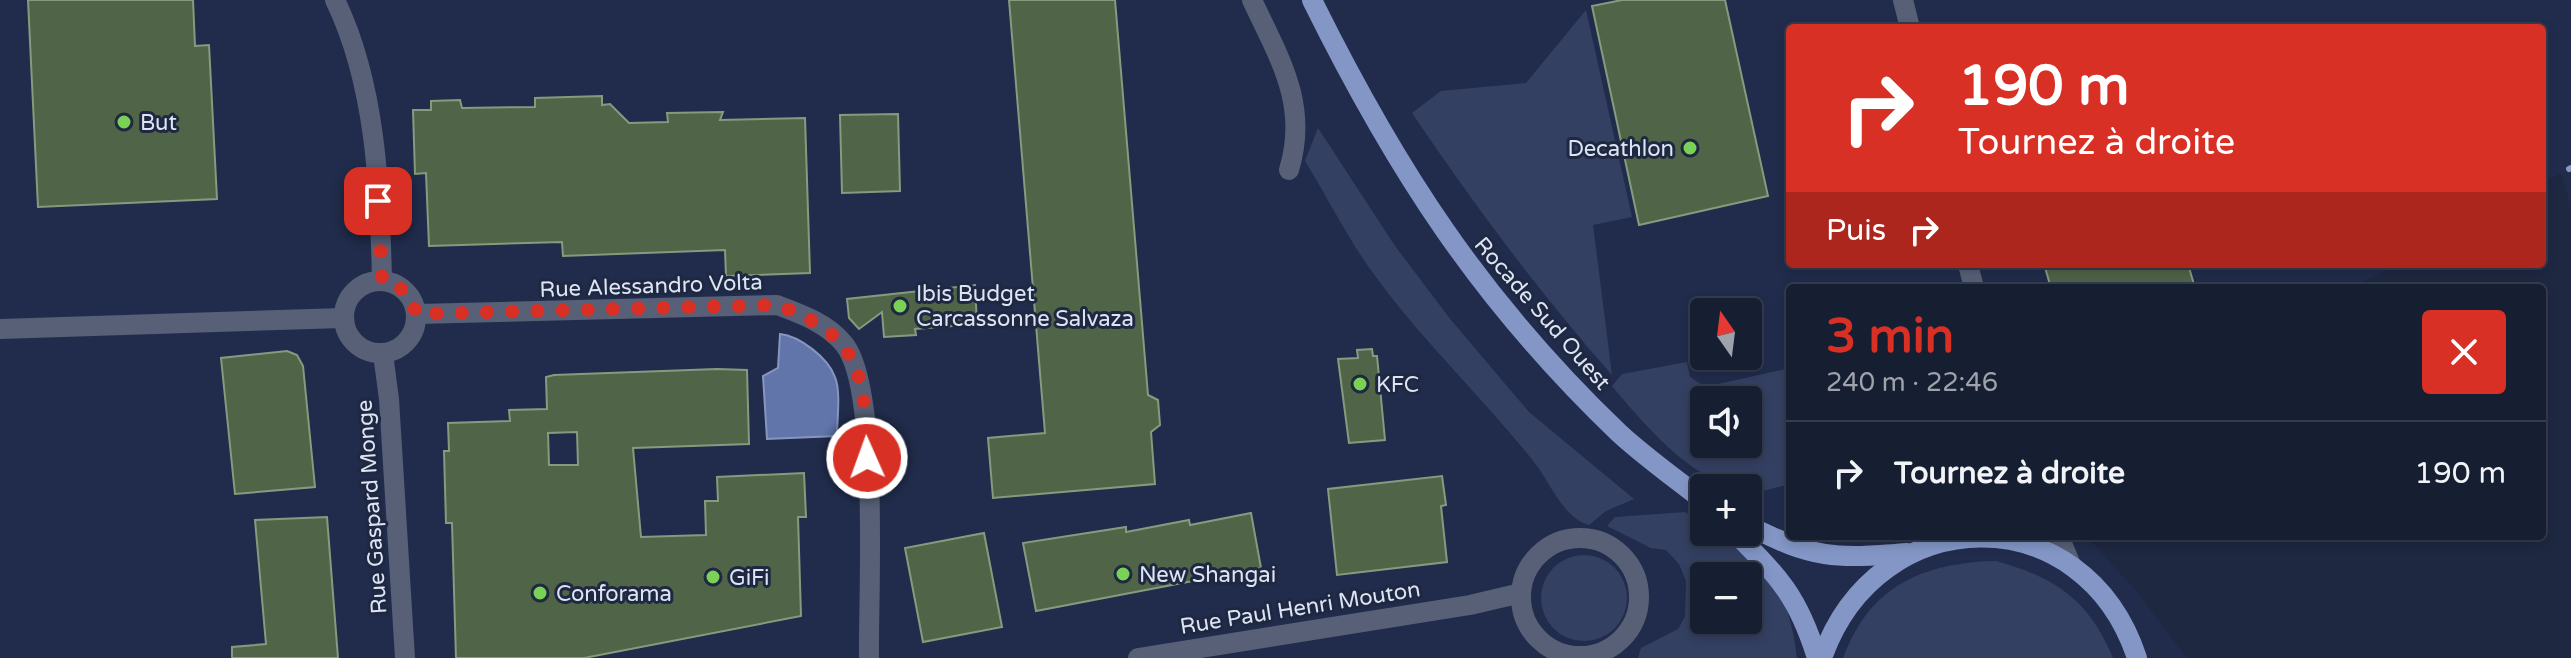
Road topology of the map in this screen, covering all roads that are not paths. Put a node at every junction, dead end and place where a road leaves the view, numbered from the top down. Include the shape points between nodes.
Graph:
1 (335, 0) edge
2 (1252, 0) edge
3 (1312, 0) edge
4 (1903, 0) edge
5 (1909, 24) edge
6 (1289, 170) dead end
7 (382, 281) junction
8 (417, 314) junction
9 (343, 318) junction
10 (0, 329) edge
11 (383, 354) junction
12 (1690, 490) edge
13 (1762, 532) edge
14 (1952, 540) edge
15 (1995, 540) edge
16 (2061, 540) edge
17 (1748, 546) edge
18 (1911, 553) junction
19 (2071, 565) junction
20 (1521, 600) junction
21 (2129, 633) junction
22 (1622, 649) edge
23 (1594, 656) edge
24 (405, 658) edge
25 (869, 658) edge
26 (1138, 658) edge
27 (1820, 658) edge
28 (2137, 658) edge
29 (2153, 658) edge

1 - 7 street via 368,104
2 - 6 street via 1292,84 1297,143
3 - 12 main road, Rocade Sud Ouest via 1356,90 1478,280 1621,435
4 - 5 street
7 - 8 street via 406,291
7 - 9 street via 354,291
8 - 11 street via 409,341
8 - 25 street, Rue Alessandro Volta via 777,305 813,318 845,345 864,396
9 - 10 street
9 - 11 street via 356,345
11 - 24 street, Rue Gaspard Monge
13 - 18 main road via 1821,556
14 - 18 main road
15 - 19 main road via 2017,542
16 - 19 street
17 - 27 main road via 1784,583
18 - 27 main road via 1879,572 1852,598
19 - 21 main road via 2095,584
20 - 22 street via 1532,562 1551,545 1576,538 1611,545 1624,556 1639,586 1640,603
20 - 23 street via 1534,635 1549,648
20 - 26 street, Rue Paul Henri Mouton via 1347,622
21 - 28 main road
21 - 29 main road
22 - 23 street

